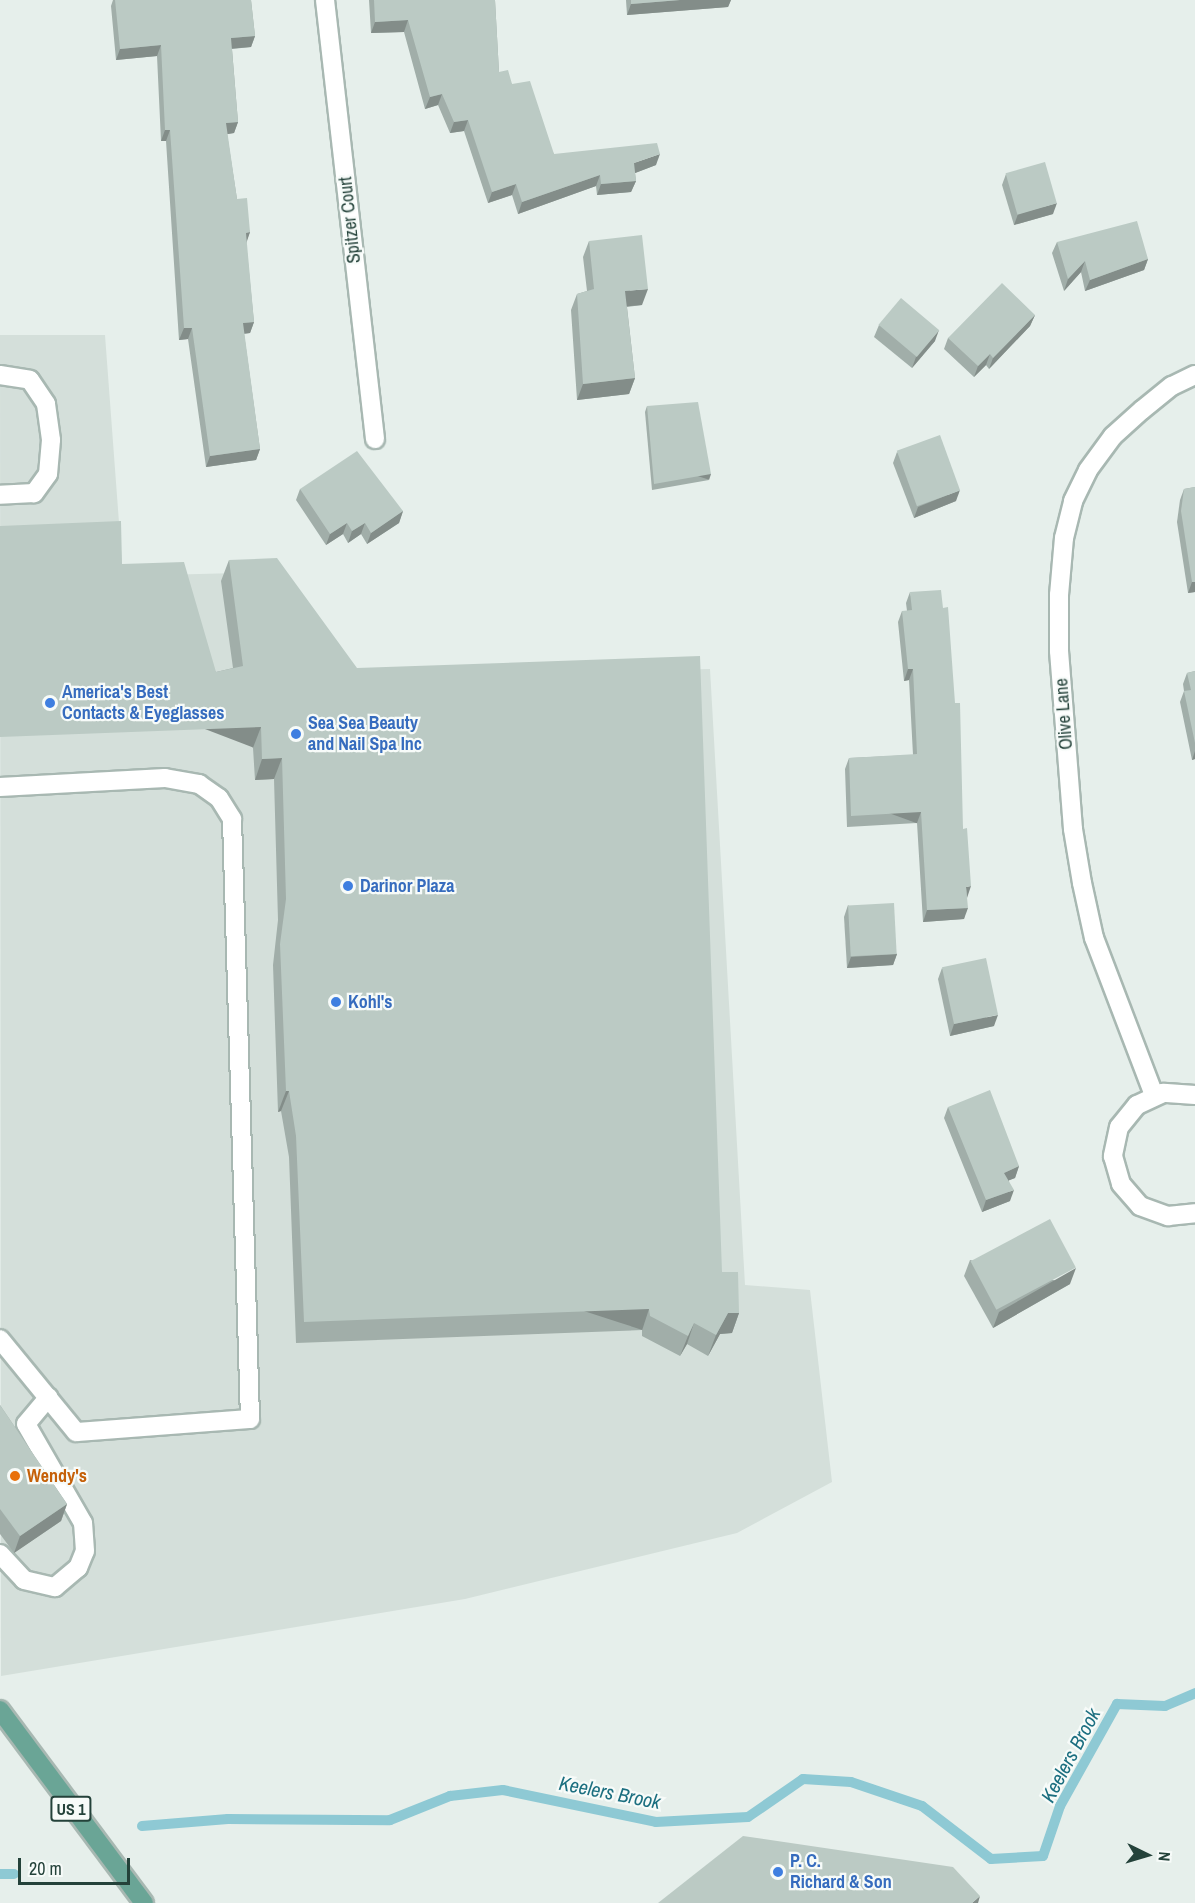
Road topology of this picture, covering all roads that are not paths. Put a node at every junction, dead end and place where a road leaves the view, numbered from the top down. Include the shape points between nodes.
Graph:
1 (325, 0) edge
2 (0, 375) edge
3 (1195, 375) edge
4 (375, 440) dead end
5 (0, 495) edge
6 (0, 787) edge
7 (1154, 1095) junction
8 (1195, 1095) edge
9 (1195, 1213) edge
10 (1, 1341) edge
11 (49, 1397) junction
12 (0, 1554) edge
13 (0, 1710) edge
14 (144, 1903) edge

1 - 4 street, Spitzer Court
2 - 5 street via 30,380 46,404 51,440 48,474 34,493
3 - 7 street, Olive Lane via 1172,386 1142,410 1113,436 1088,470 1073,501 1064,538 1059,595 1059,651 1073,829 1082,884 1094,939
6 - 11 street via 165,778 199,784 219,798 232,819 236,848 250,1419 76,1432
7 - 8 street
7 - 9 street via 1129,1111 1119,1128 1113,1146 1117,1175 1126,1192 1149,1210 1168,1215
10 - 11 street
11 - 12 street via 27,1424 84,1523 85,1551 78,1568 55,1587 24,1580
13 - 14 main road, US 1

